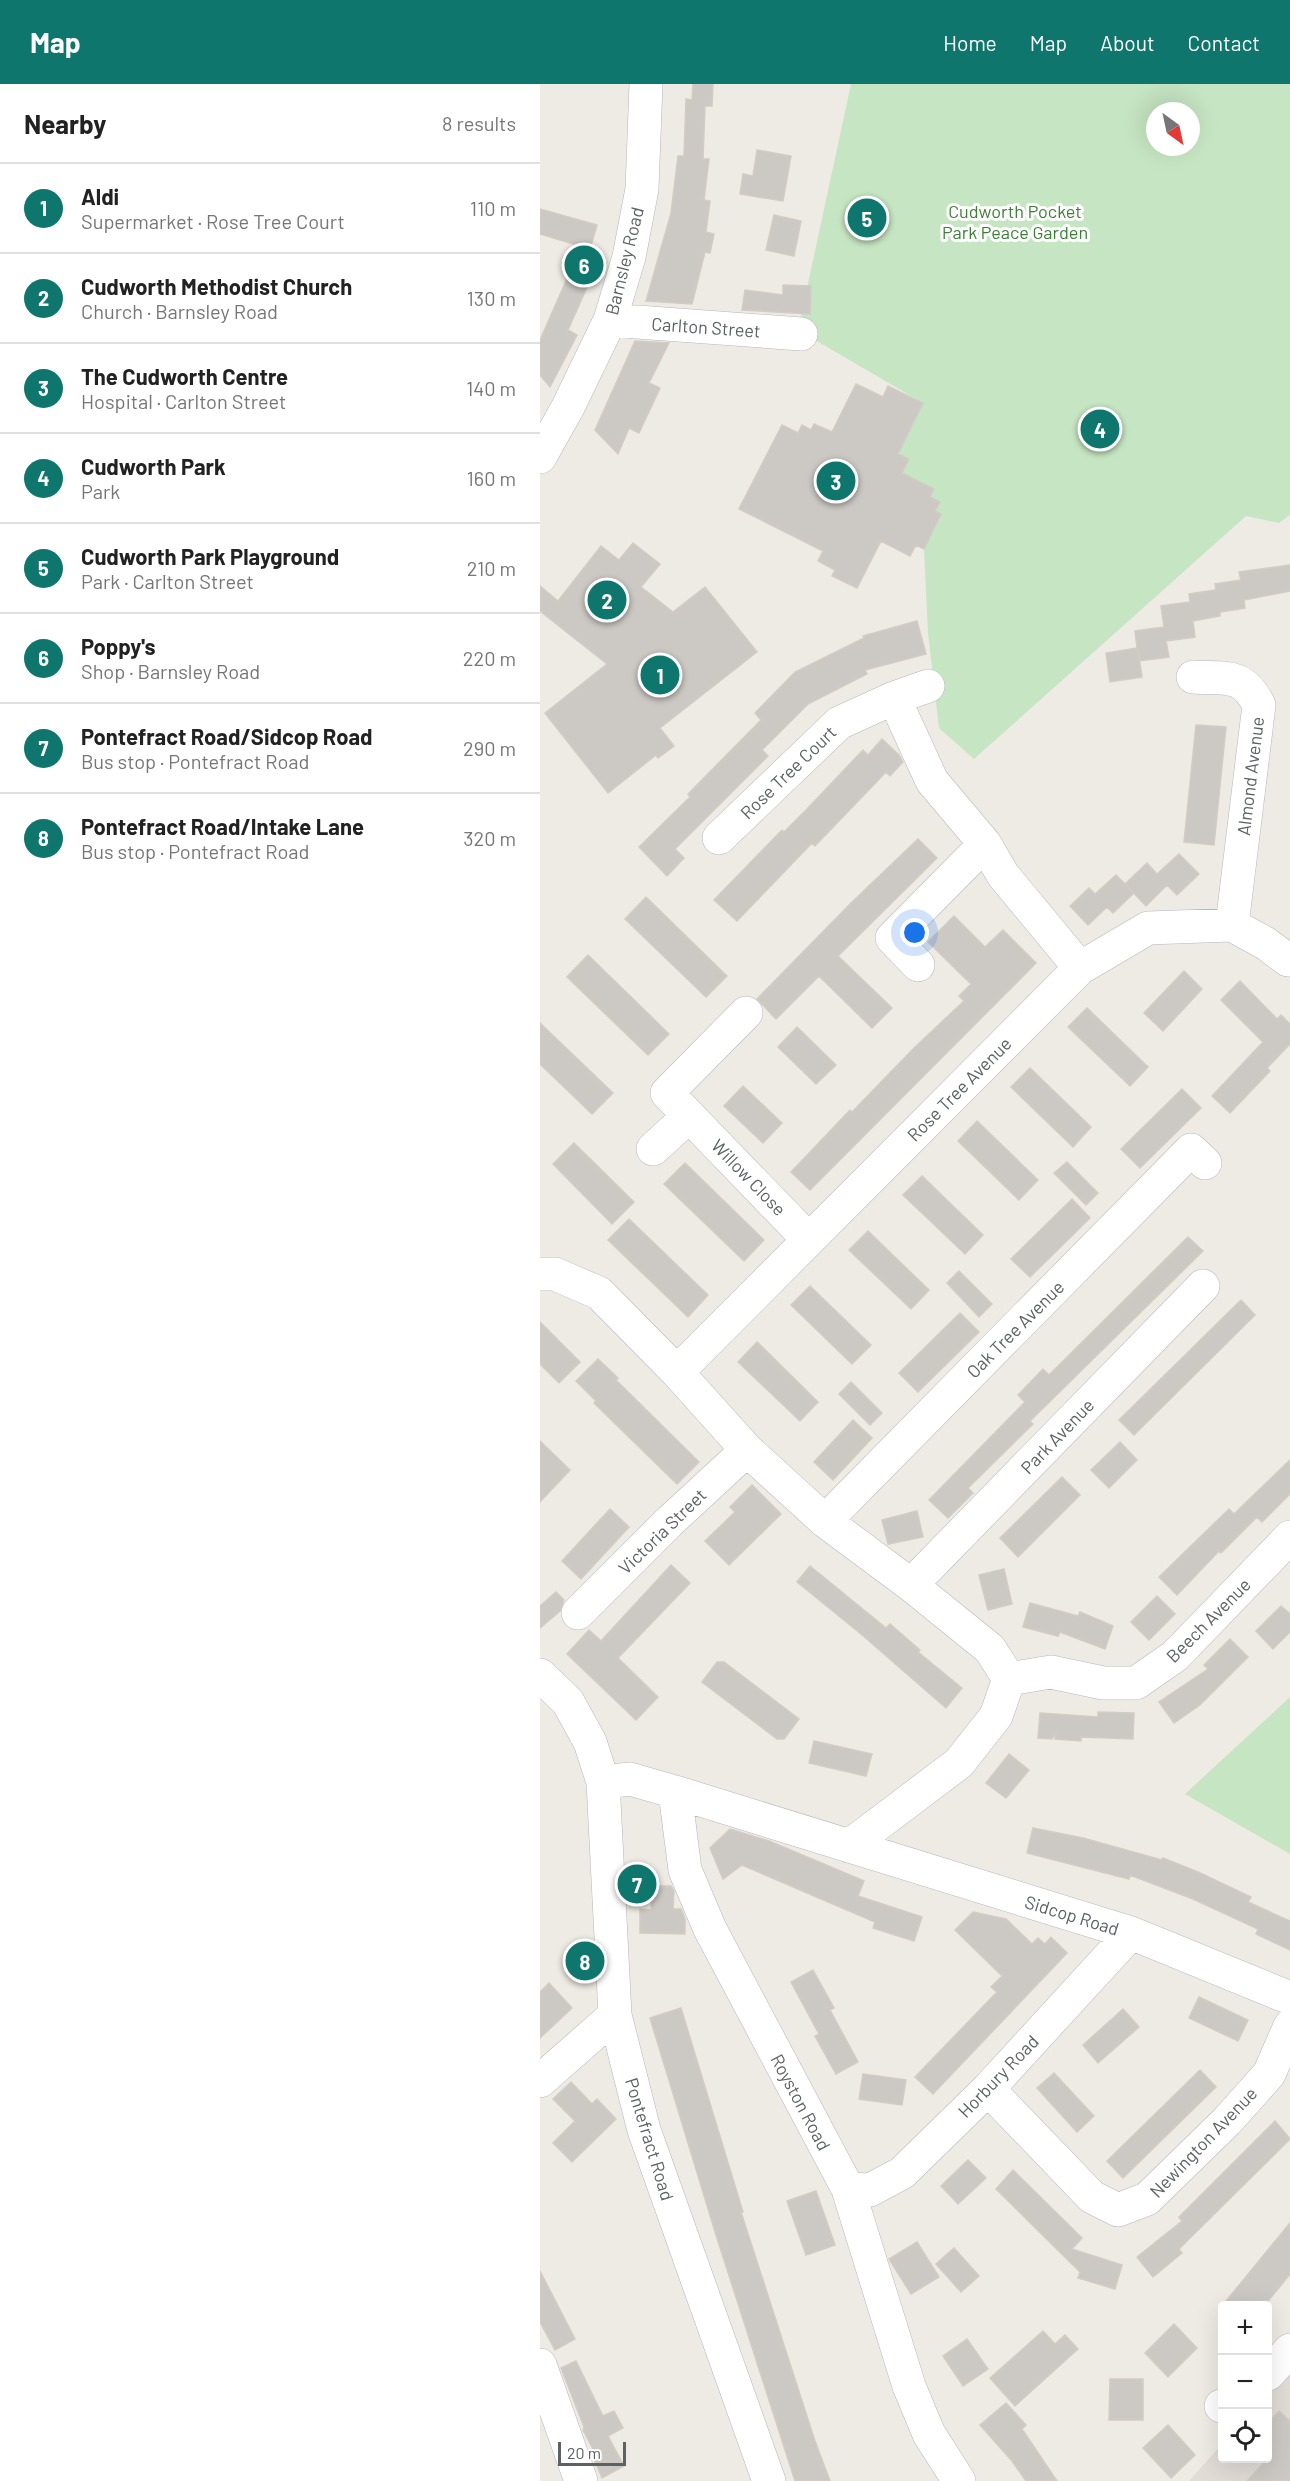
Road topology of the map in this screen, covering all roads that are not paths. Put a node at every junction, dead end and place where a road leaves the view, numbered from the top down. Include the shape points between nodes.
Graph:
1 (646, 84) edge
2 (610, 320) junction
3 (801, 334) dead end
4 (540, 457) edge
5 (1193, 677) dead end
6 (928, 686) dead end
7 (894, 698) junction
8 (718, 838) dead end
9 (985, 844) junction
10 (1233, 925) junction
11 (1288, 960) dead end
12 (918, 965) dead end
13 (1080, 968) junction
14 (746, 1013) dead end
15 (689, 1116) junction
16 (653, 1149) dead end
17 (1205, 1163) dead end
18 (808, 1239) junction
19 (540, 1274) edge
20 (1203, 1286) dead end
21 (677, 1372) junction
22 (747, 1450) junction
23 (825, 1521) junction
24 (1290, 1537) edge
25 (911, 1585) junction
26 (578, 1613) dead end
27 (540, 1676) edge
28 (1009, 1679) junction
29 (603, 1782) junction
30 (675, 1792) junction
31 (849, 1846) junction
32 (1131, 1933) junction
33 (1290, 1998) edge
34 (615, 2015) junction
35 (1290, 2026) edge
36 (540, 2081) edge
37 (988, 2089) junction
38 (848, 2189) junction
39 (1290, 2350) edge
40 (540, 2365) edge
41 (1272, 2370) edge
42 (581, 2481) edge
43 (769, 2481) edge
44 (959, 2481) edge

1 - 2 street, Barnsley Road via 642,189 629,257
2 - 3 street, Carlton Street
2 - 4 street, Barnsley Road
5 - 10 street, Almond Avenue via 1240,680 1251,690 1258,705
6 - 7 street, Rose Tree Court
7 - 8 street, Rose Tree Court via 839,723
7 - 9 street via 932,781
9 - 12 street via 892,938
9 - 13 street via 1003,875
10 - 11 street
10 - 13 street, Rose Tree Avenue via 1148,928
13 - 18 street, Rose Tree Avenue
14 - 15 street, Willow Close via 667,1092
15 - 16 street
15 - 18 street, Willow Close
17 - 23 street, Oak Tree Avenue via 1191,1150
18 - 21 street, Rose Tree Avenue
19 - 21 street via 555,1274 599,1293
20 - 25 street, Park Avenue
21 - 22 street
22 - 23 street
22 - 26 street, Victoria Street
23 - 25 street
24 - 28 street, Beech Avenue via 1175,1656 1136,1683 1103,1683 1051,1672
25 - 28 street via 990,1649
27 - 29 street via 568,1702 590,1742
28 - 31 street via 996,1716 959,1763
29 - 30 street via 630,1779
29 - 34 street, Pontefract Road
30 - 31 street, Sidcop Road
30 - 38 street, Royston Road via 685,1870 705,1919
31 - 32 street, Sidcop Road
32 - 33 street, Sidcop Road
32 - 37 street, Horbury Road
34 - 36 street
34 - 43 street, Pontefract Road via 644,2130
35 - 37 street, Newington Avenue via 1269,2074 1227,2121 1147,2199 1118,2210 1092,2197
37 - 38 street, Horbury Road via 903,2173 870,2190
38 - 44 street, Royston Road via 909,2386 929,2434
39 - 41 street
40 - 42 street

